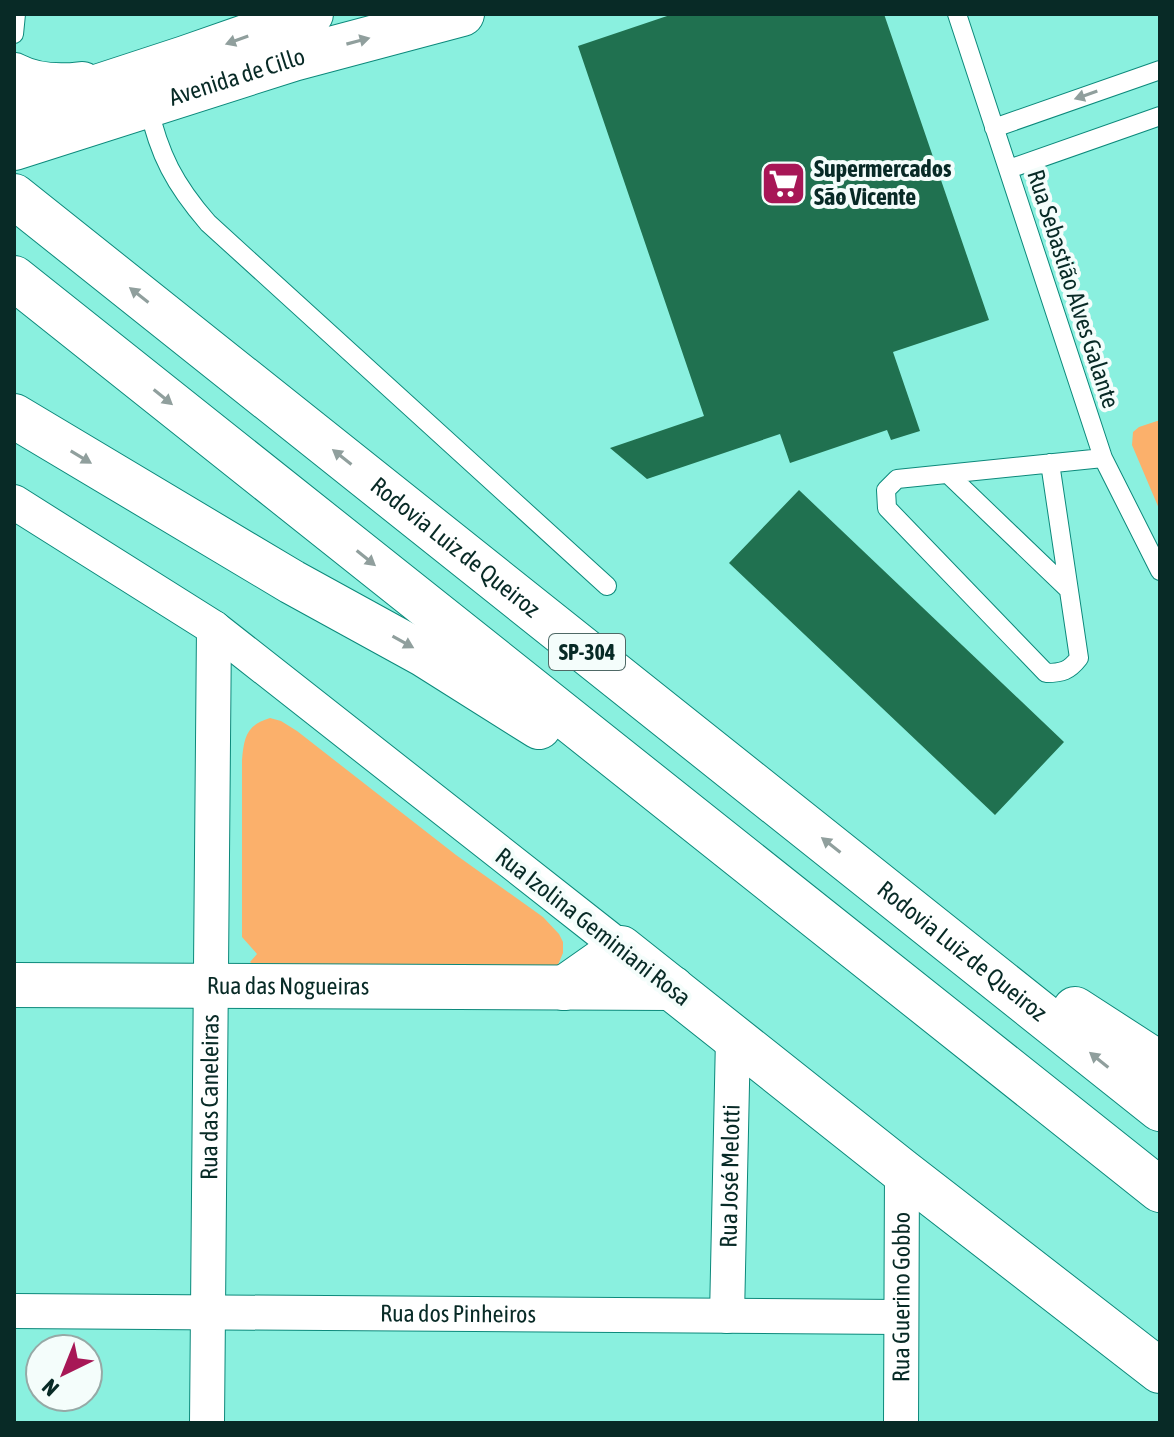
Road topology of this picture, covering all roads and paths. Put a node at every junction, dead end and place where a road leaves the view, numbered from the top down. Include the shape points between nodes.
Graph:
1 (16, 14) edge
2 (462, 14) edge
3 (957, 14) edge
4 (295, 32) edge
5 (14, 34) edge
6 (1160, 70) edge
7 (14, 75) edge
8 (112, 81) junction
9 (148, 105) junction
10 (1160, 116) edge
11 (994, 128) junction
12 (24, 133) edge
13 (1009, 169) junction
14 (14, 196) edge
15 (14, 278) edge
16 (14, 416) edge
17 (1103, 458) junction
18 (1050, 463) junction
19 (948, 474) junction
20 (14, 502) edge
21 (1160, 571) edge
22 (607, 586) dead end
23 (1069, 590) junction
24 (214, 628) junction
25 (875, 881) junction
26 (621, 948) junction
27 (14, 985) edge
28 (212, 986) junction
29 (564, 988) junction
30 (672, 988) junction
31 (733, 1038) junction
32 (1160, 1064) edge
33 (1160, 1109) edge
34 (902, 1171) junction
35 (1156, 1187) edge
36 (14, 1311) edge
37 (208, 1312) junction
38 (727, 1316) junction
39 (901, 1317) junction
40 (1160, 1371) edge
41 (207, 1423) edge
42 (901, 1423) edge

1 - 5 lane
4 -> 2 main road, Avenida de Cillo
3 - 11 lane, Rua Sebastião Alves Galante
4 -> 8 main road, Avenida de Cillo
4 - 9 main road, Avenida de Cillo
6 -> 11 lane
7 - 8 main road via 59,87
8 - 12 main road, Avenida de Cillo
9 - 12 main road, Avenida de Cillo
9 - 22 lane via 170,173 208,223
10 - 13 lane
11 - 13 lane, Rua Sebastião Alves Galante
13 - 17 lane, Rua Sebastião Alves Galante
25 -> 14 main road, Rodovia Luiz de Queiroz / SP-304
15 -> 35 main road, SP-304
16 -> 35 main road via 423,654 563,742
17 - 18 lane
17 - 21 lane, Rua Sebastião Alves Galante
18 - 19 lane
18 - 23 lane
19 - 23 lane
19 - 23 lane via 897,479 886,490 887,508 1046,673 1071,669 1079,658
20 - 24 street, Rua Izolina Geminiani Rosa
24 - 26 street, Rua Izolina Geminiani Rosa
24 - 28 street, Rua das Caneleiras
25 - 32 main road
33 -> 25 main road, Rodovia Luiz de Queiroz / SP-304
26 - 29 main road
26 - 30 main road, Rua Izolina Geminiani Rosa
27 - 28 main road, Rua das Nogueiras
28 - 29 main road, Rua das Nogueiras
28 - 37 street, Rua das Caneleiras
29 - 30 main road, Rua das Nogueiras
30 - 31 main road, Rua Izolina Geminiani Rosa
31 - 34 main road, Rua Izolina Geminiani Rosa
31 - 38 street, Rua José Melotti
34 - 39 street, Rua Guerino Gobbo
34 - 40 main road, Rua Izolina Geminiani Rosa
36 - 37 street, Rua dos Pinheiros
37 - 38 street, Rua dos Pinheiros
37 - 41 street, Rua das Caneleiras
38 - 39 street, Rua dos Pinheiros
39 - 42 street, Rua Guerino Gobbo

